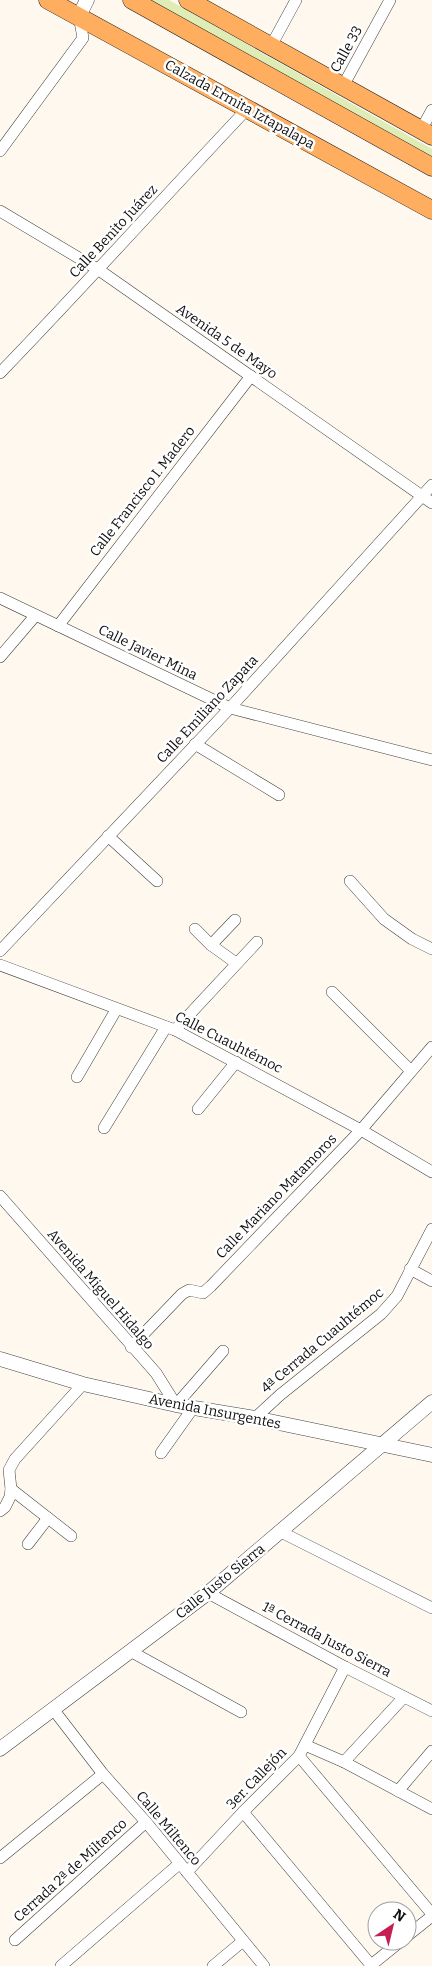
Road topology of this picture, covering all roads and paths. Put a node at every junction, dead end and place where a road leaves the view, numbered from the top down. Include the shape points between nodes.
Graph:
1 (48, 0) edge
2 (87, 0) edge
3 (132, 0) edge
4 (296, 0) edge
5 (390, 0) edge
6 (193, 1) edge
7 (78, 8) edge
8 (271, 46) junction
9 (343, 86) junction
10 (248, 108) junction
11 (432, 110) edge
12 (427, 133) edge
13 (0, 151) edge
14 (432, 167) edge
15 (432, 210) edge
16 (0, 211) edge
17 (99, 270) junction
18 (0, 373) edge
19 (251, 376) junction
20 (432, 485) edge
21 (422, 495) junction
22 (432, 503) edge
23 (0, 598) edge
24 (35, 616) junction
25 (58, 626) junction
26 (0, 657) edge
27 (230, 708) junction
28 (195, 744) junction
29 (432, 760) edge
30 (278, 795) dead end
31 (108, 836) junction
32 (157, 881) dead end
33 (350, 881) dead end
34 (235, 920) dead end
35 (195, 930) dead end
36 (256, 942) dead end
37 (212, 945) junction
38 (432, 949) edge
39 (0, 951) edge
40 (236, 963) junction
41 (0, 965) edge
42 (332, 992) dead end
43 (116, 1010) junction
44 (170, 1028) junction
45 (432, 1047) edge
46 (236, 1062) junction
47 (411, 1071) junction
48 (76, 1077) dead end
49 (198, 1109) dead end
50 (104, 1128) dead end
51 (361, 1130) junction
52 (432, 1172) edge
53 (0, 1196) edge
54 (432, 1229) edge
55 (410, 1268) junction
56 (432, 1281) edge
57 (132, 1347) junction
58 (223, 1351) dead end
59 (0, 1359) edge
60 (83, 1384) junction
61 (432, 1402) edge
62 (176, 1405) junction
63 (193, 1408) junction
64 (255, 1418) junction
65 (382, 1444) junction
66 (161, 1453) dead end
67 (432, 1455) edge
68 (11, 1489) junction
69 (0, 1511) edge
70 (48, 1518) junction
71 (281, 1532) junction
72 (71, 1536) dead end
73 (28, 1544) dead end
74 (208, 1593) junction
75 (432, 1608) edge
76 (130, 1651) junction
77 (345, 1667) junction
78 (404, 1696) junction
79 (53, 1709) junction
80 (432, 1711) edge
81 (240, 1712) dead end
82 (305, 1745) junction
83 (0, 1749) edge
84 (432, 1751) edge
85 (299, 1756) junction
86 (344, 1762) junction
87 (103, 1774) junction
88 (398, 1791) junction
89 (432, 1808) edge
90 (243, 1812) junction
91 (146, 1822) junction
92 (0, 1858) edge
93 (183, 1868) junction
94 (432, 1915) edge
95 (417, 1928) edge
96 (15, 1940) dead end
97 (243, 1941) junction
98 (389, 1951) edge
99 (61, 1966) edge
100 (214, 1966) edge
101 (264, 1966) edge
102 (370, 1966) edge

1 - 7 main road, Calzada Ermita Iztapalapa
2 - 7 street
3 - 14 main road
4 - 8 street
5 - 9 street, Calle 33
6 - 8 main road
7 - 10 main road, Calzada Ermita Iztapalapa
7 - 13 street via 83,38
8 - 9 main road
9 - 12 main road
10 - 15 main road, Calzada Ermita Iztapalapa
10 - 17 street, Calle Benito Juárez
11 - 12 street
16 - 17 street, Avenida 5 de Mayo
17 - 18 street, Calle Benito Juárez
17 - 19 street, Avenida 5 de Mayo
19 - 21 street, Avenida 5 de Mayo
19 - 25 street, Calle Francisco I. Madero
20 - 21 street, Calle Emiliano Zapata
21 - 22 street, Avenida 5 de Mayo
21 - 27 street, Calle Emiliano Zapata
23 - 24 street, Calle Javier Mina
24 - 25 street, Calle Javier Mina
24 - 26 street
25 - 27 street, Calle Javier Mina
27 - 28 street, Calle Emiliano Zapata
27 - 29 street, Calle Javier Mina
28 - 30 street
28 - 31 street, Calle Emiliano Zapata
31 - 32 street
31 - 39 street, Calle Emiliano Zapata
33 - 38 street via 384,919
34 - 37 street
35 - 37 street
36 - 40 street
37 - 40 street
40 - 44 street
41 - 43 street, Calle Cuauhtémoc
42 - 47 street
43 - 44 street, Calle Cuauhtémoc
43 - 48 street
44 - 46 street, Calle Cuauhtémoc
44 - 50 street
45 - 47 street, Calle Mariano Matamoros
46 - 49 street
46 - 51 street, Calle Cuauhtémoc
47 - 51 street, Calle Mariano Matamoros
51 - 52 street, Calle Cuauhtémoc
51 - 57 street, Calle Mariano Matamoros via 203,1294 188,1290 182,1294
53 - 57 street, Avenida Miguel Hidalgo
54 - 55 street, 4ª Cerrada Cuauhtémoc
55 - 56 street
55 - 64 street, 4ª Cerrada Cuauhtémoc via 397,1296 381,1314
57 - 62 street, Avenida Miguel Hidalgo via 156,1373
58 - 62 street
59 - 60 street, Avenida Insurgentes
60 - 62 street, Avenida Insurgentes
60 - 68 street via 15,1459 9,1470
61 - 65 street, Calle Justo Sierra
62 - 63 street, Avenida Insurgentes
63 - 64 street, Avenida Insurgentes
63 - 66 street
64 - 65 street, Avenida Insurgentes
65 - 67 street, Avenida Insurgentes
65 - 71 street, Calle Justo Sierra
68 - 69 street via 5,1507
68 - 70 street
70 - 72 street
70 - 73 street
71 - 74 street, Calle Justo Sierra
71 - 75 street
74 - 76 street, Calle Justo Sierra
74 - 77 street, 1ª Cerrada Justo Sierra
76 - 79 street, Calle Justo Sierra
76 - 81 street
77 - 78 street, 1ª Cerrada Justo Sierra
77 - 82 street, 3er. Callejón
78 - 80 street, 1ª Cerrada Justo Sierra
78 - 86 street
79 - 83 street, Calle Justo Sierra
79 - 87 street, Calle Miltenco
82 - 85 street, 3er. Callejón
82 - 86 street
84 - 88 street
85 - 90 street, 3er. Callejón
85 - 94 street
86 - 88 street
87 - 91 street, Calle Miltenco
87 - 92 street
88 - 89 street
90 - 93 street, 3er. Callejón
90 - 102 street
91 - 93 street, Calle Miltenco
91 - 96 street, Cerrada 2ª de Miltenco
93 - 97 street, Calle Miltenco
93 - 99 street, 3er. Callejón
94 - 95 street
97 - 100 street
97 - 101 street, Calle Miltenco
98 - 102 street

